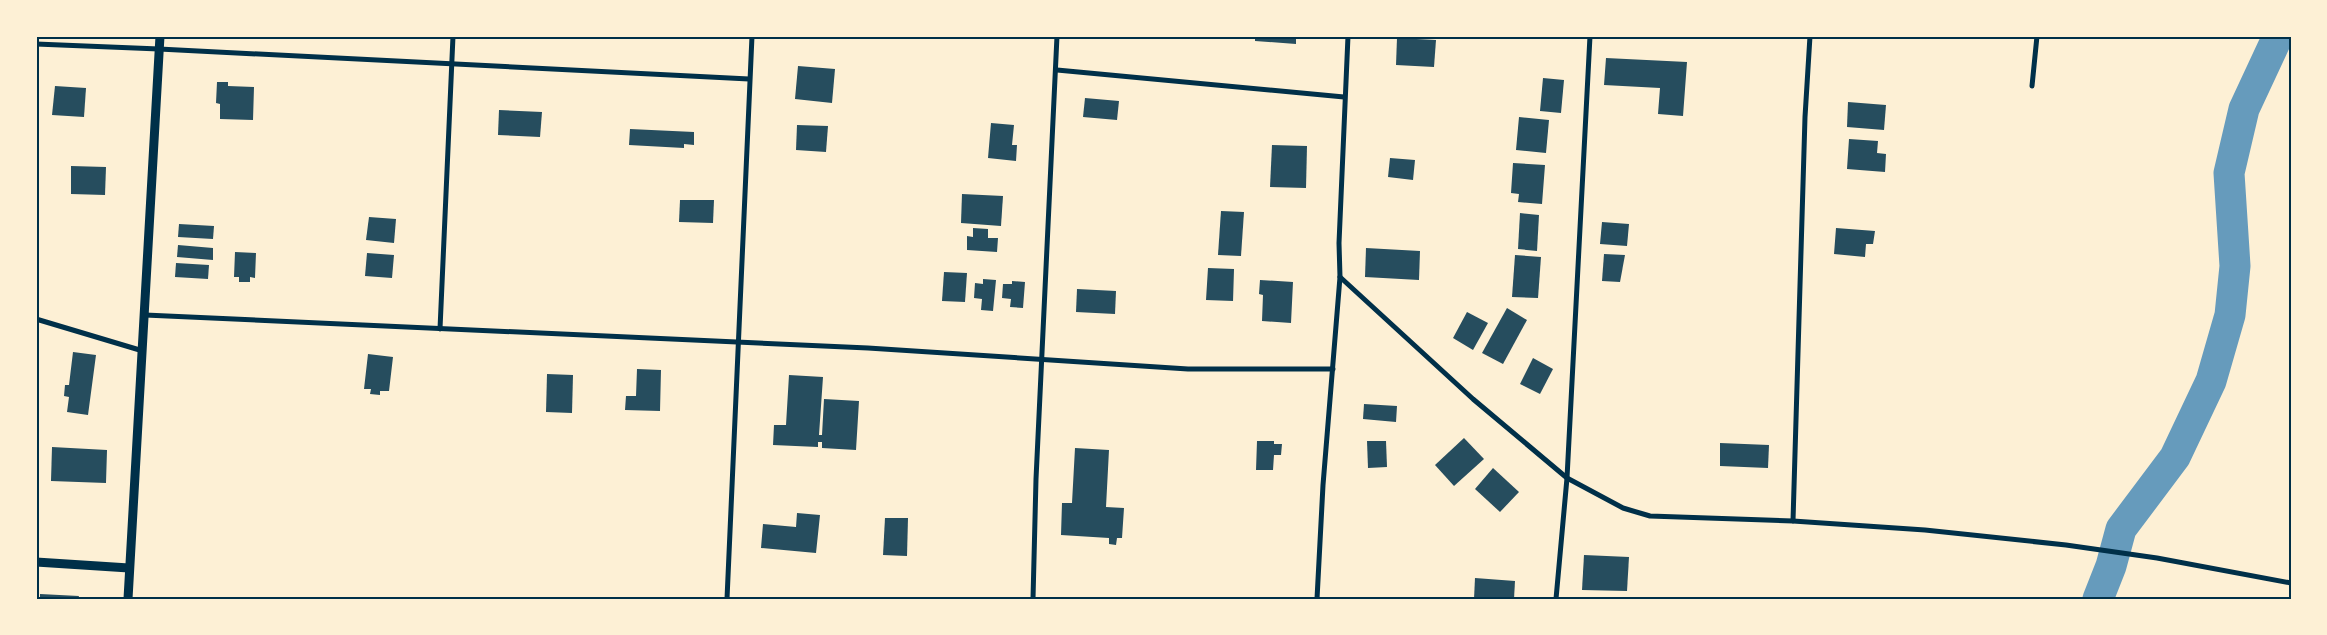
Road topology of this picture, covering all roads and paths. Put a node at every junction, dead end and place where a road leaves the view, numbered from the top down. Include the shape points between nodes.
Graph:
1 (160, 36) edge
2 (453, 36) edge
3 (752, 36) edge
4 (1057, 36) edge
5 (1348, 36) edge
6 (1590, 36) edge
7 (1810, 36) edge
8 (2037, 36) edge
9 (36, 44) edge
10 (159, 49) junction
11 (451, 64) junction
12 (1056, 70) junction
13 (750, 79) junction
14 (2032, 86) dead end
15 (1344, 97) junction
16 (1340, 277) junction
17 (145, 315) junction
18 (36, 319) edge
19 (440, 329) junction
20 (738, 342) junction
21 (143, 352) junction
22 (1042, 360) junction
23 (1333, 369) junction
24 (1567, 478) junction
25 (1793, 521) junction
26 (36, 562) edge
27 (129, 568) junction
28 (2291, 583) edge
29 (128, 599) edge
30 (727, 599) edge
31 (1034, 599) edge
32 (1317, 599) edge
33 (1556, 599) edge

1 - 10 street
2 - 11 street
3 - 13 street
4 - 12 street
5 - 15 street
6 - 24 street
7 - 25 street
8 - 14 street
9 - 10 street
10 - 11 street
10 - 17 street
11 - 13 street
11 - 19 street
12 - 15 street
12 - 22 street
13 - 20 street
15 - 16 street via 1338,242
16 - 23 street
16 - 24 street via 1472,399
17 - 19 street
17 - 21 street
18 - 21 street
19 - 20 street
20 - 22 street
20 - 30 street
21 - 27 street
22 - 23 street via 1188,369
22 - 31 street
23 - 32 street
24 - 25 street via 1623,508 1650,516
24 - 33 street
25 - 28 street via 1925,530 2066,545
26 - 27 street
27 - 29 street

